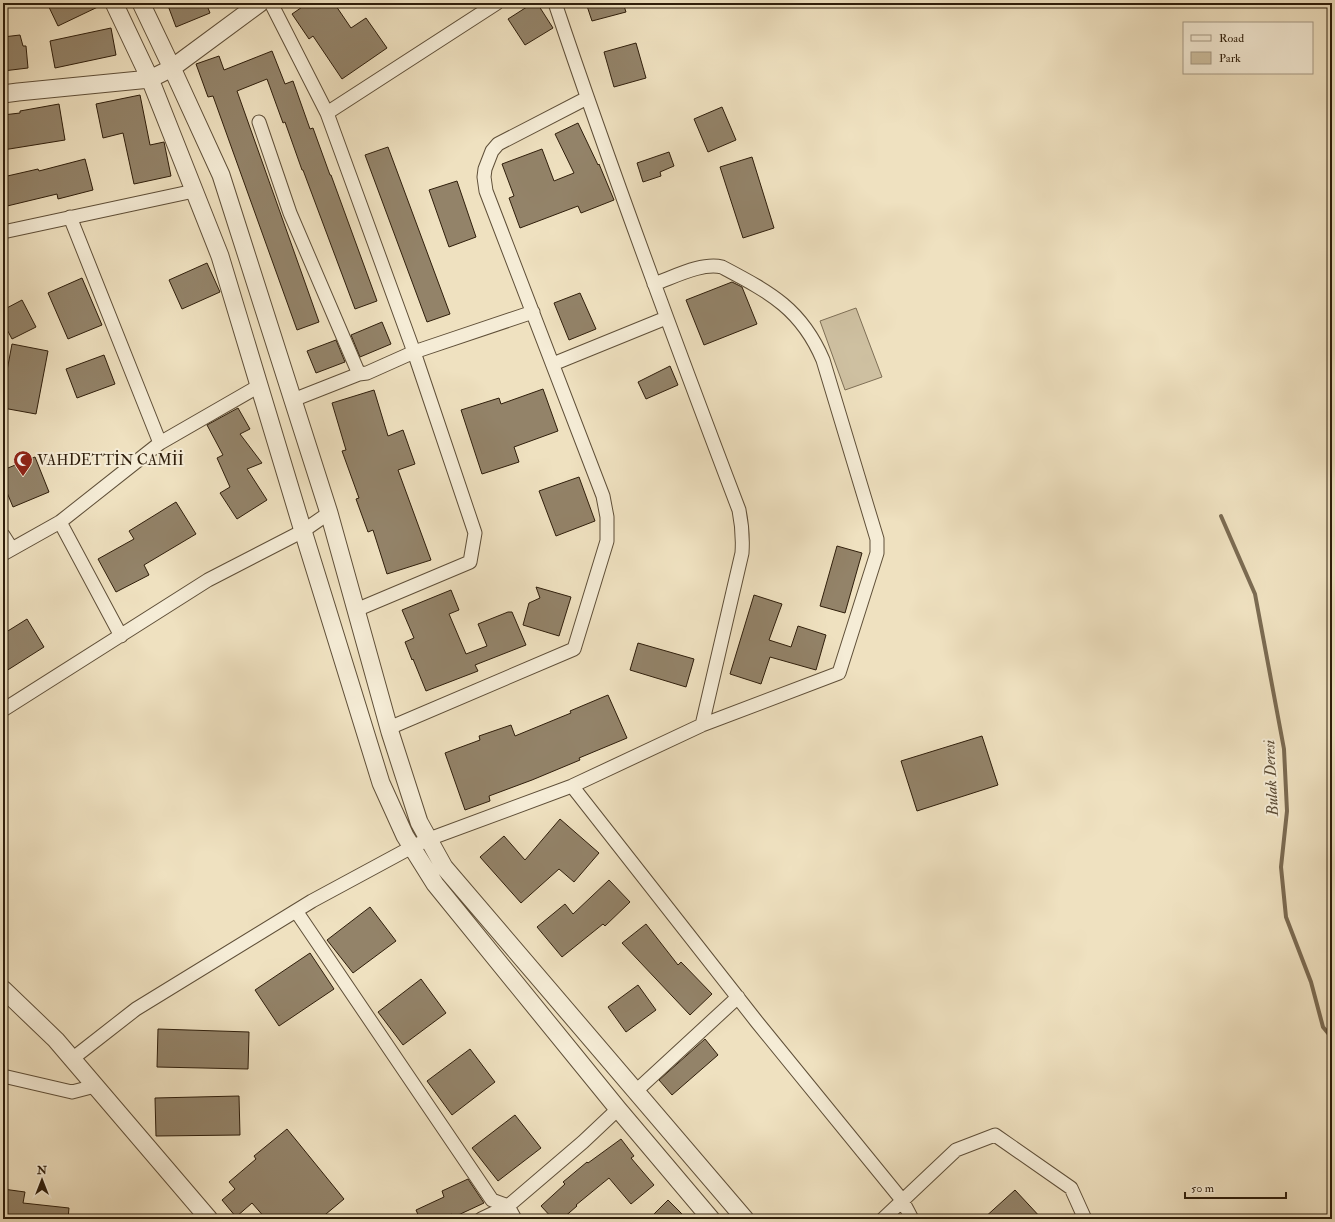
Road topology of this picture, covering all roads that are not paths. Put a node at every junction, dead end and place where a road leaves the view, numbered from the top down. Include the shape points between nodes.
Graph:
1 (114, 3) edge
2 (141, 3) edge
3 (260, 3) edge
4 (271, 3) edge
5 (497, 3) edge
6 (555, 3) edge
7 (172, 68) junction
8 (150, 79) junction
9 (3, 94) edge
10 (587, 98) junction
11 (327, 113) junction
12 (259, 122) dead end
13 (194, 191) junction
14 (70, 217) junction
15 (3, 232) edge
16 (654, 284) junction
17 (533, 312) junction
18 (666, 318) junction
19 (414, 352) junction
20 (553, 364) junction
21 (359, 374) junction
22 (259, 386) junction
23 (293, 400) junction
24 (160, 443) junction
25 (329, 513) junction
26 (60, 522) junction
27 (302, 531) junction
28 (3, 535) edge
29 (7, 552) edge
30 (356, 610) junction
31 (121, 636) junction
32 (3, 710) edge
33 (702, 725) junction
34 (389, 728) junction
35 (572, 786) junction
36 (429, 839) junction
37 (412, 847) junction
38 (296, 911) junction
39 (3, 989) edge
40 (738, 997) junction
41 (72, 1059) junction
42 (3, 1076) edge
43 (95, 1086) junction
44 (636, 1091) junction
45 (618, 1110) junction
46 (492, 1200) junction
47 (902, 1200) junction
48 (508, 1206) junction
49 (485, 1218) edge
50 (208, 1219) edge
51 (515, 1219) edge
52 (711, 1219) edge
53 (745, 1219) edge
54 (883, 1219) edge
55 (912, 1219) edge
56 (1085, 1219) edge

1 - 8 street
2 - 7 street
3 - 7 street
4 - 11 street
5 - 11 street
6 - 10 street
7 - 8 street
7 - 23 street via 220,175
8 - 9 street
8 - 13 street
10 - 16 street
10 - 17 street via 498,144 492,151 485,169 486,191
11 - 19 street
12 - 21 street via 290,213
13 - 14 street
13 - 22 street via 220,256
14 - 15 street
14 - 24 street
16 - 18 street
16 - 33 street via 705,266 722,267 775,298 798,318 823,360 877,539 877,553 839,673
17 - 19 street
17 - 20 street
18 - 20 street
18 - 33 street via 739,510 743,531 742,553
19 - 21 street via 367,373
19 - 30 street via 475,534 470,562
20 - 34 street via 603,496 607,517 607,541 574,649
21 - 23 street
22 - 24 street
22 - 27 street
23 - 25 street
24 - 26 street
25 - 27 street
25 - 30 street
26 - 29 street
26 - 31 street
27 - 31 street via 208,580
27 - 37 street via 381,783
28 - 29 street
30 - 34 street
31 - 32 street
33 - 35 street
34 - 36 street via 419,822
35 - 36 street
35 - 40 street
36 - 37 street
36 - 44 street via 444,867
37 - 38 street
37 - 45 street via 435,884
38 - 41 street via 136,1009
38 - 46 street
39 - 41 street
40 - 44 street
40 - 47 street
41 - 43 street
42 - 43 street via 72,1092
43 - 50 street
44 - 45 street
44 - 53 street
45 - 48 street
45 - 52 street
46 - 48 street
46 - 49 street
47 - 54 street
47 - 55 street
47 - 56 street via 956,1150 995,1135 1071,1188
48 - 49 street
48 - 51 street

